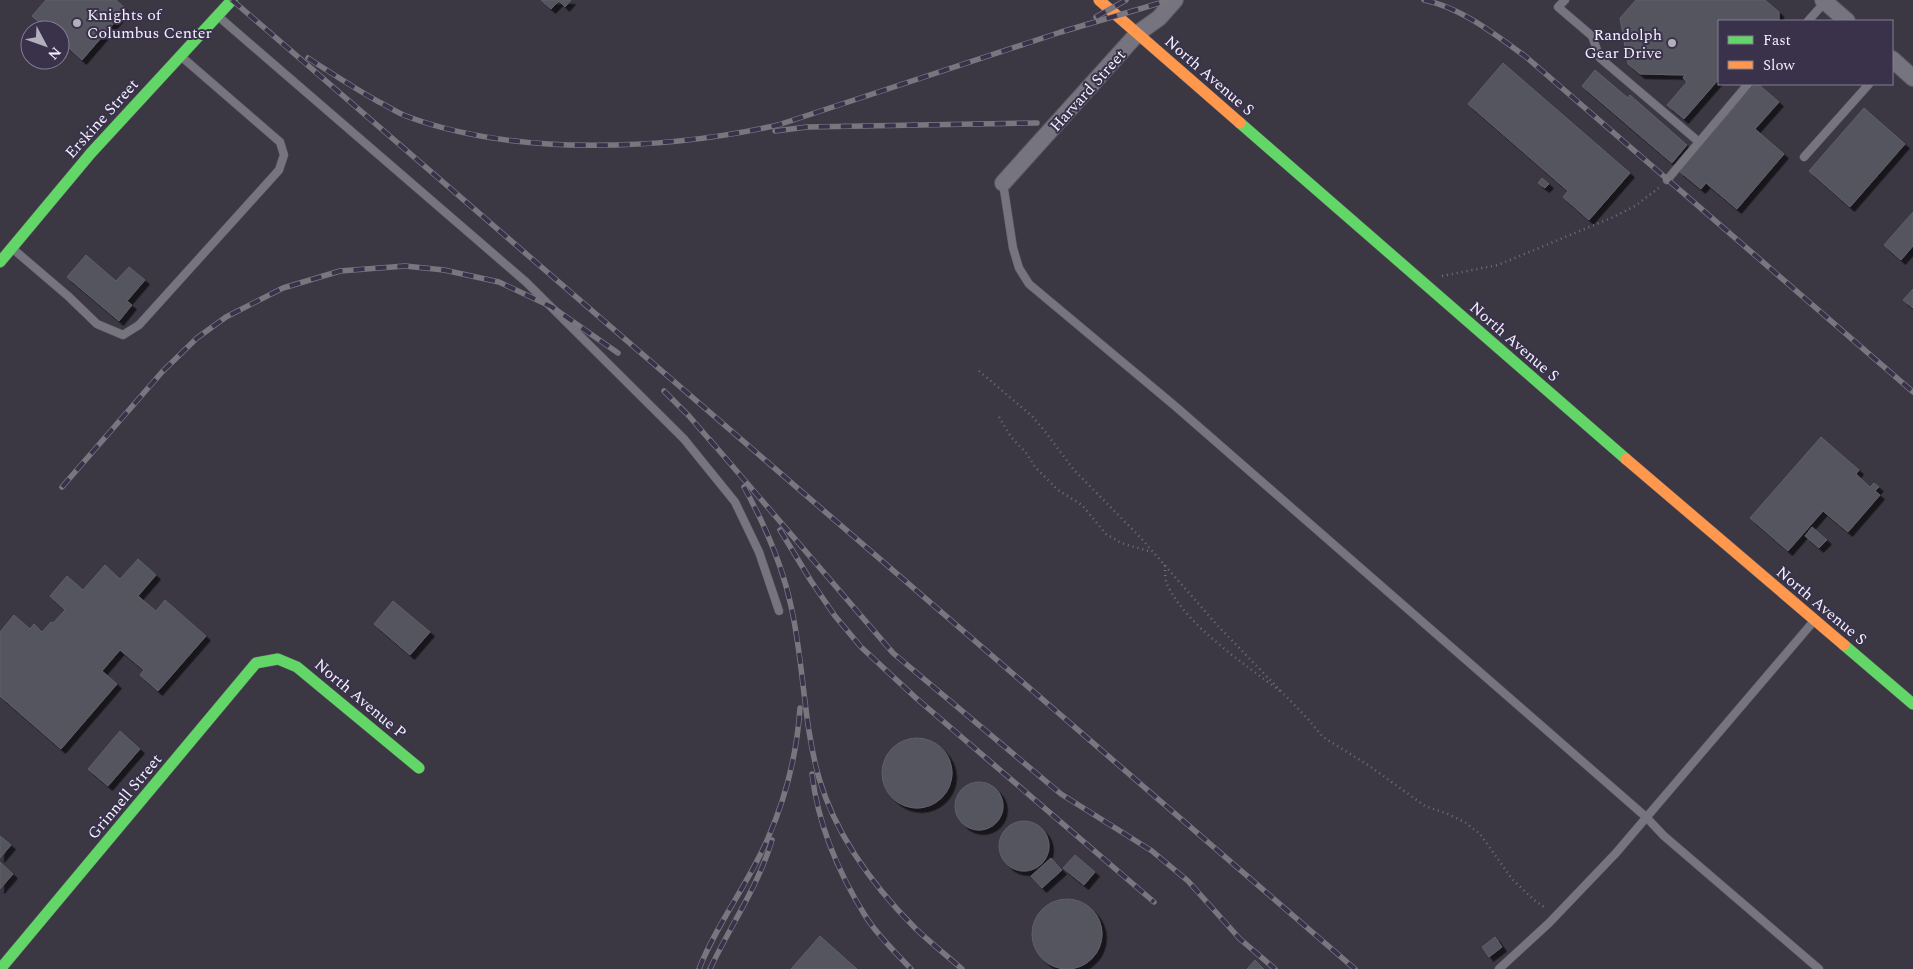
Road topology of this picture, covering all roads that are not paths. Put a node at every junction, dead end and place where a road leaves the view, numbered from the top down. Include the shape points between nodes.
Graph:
1 (232, 0) edge
2 (1099, 0) edge
3 (1175, 0) edge
4 (1564, 0) edge
5 (1824, 1) edge
6 (218, 15) junction
7 (1809, 20) edge
8 (1846, 20) edge
9 (1138, 33) junction
10 (180, 56) junction
11 (1893, 60) edge
12 (1913, 78) edge
13 (1747, 85) edge
14 (1868, 85) edge
15 (1698, 142) junction
16 (1804, 157) dead end
17 (1667, 180) road end
18 (1003, 183) joint
19 (12, 248) junction
20 (0, 262) edge
21 (779, 611) dead end
22 (1814, 620) junction
23 (278, 659) joint
24 (1913, 704) edge
25 (419, 768) dead end
26 (1646, 818) junction
27 (2, 967) edge
28 (1499, 969) edge
29 (1819, 969) edge

1 - 6 street, Erskine Street
2 - 9 street, North Avenue S
3 - 9 street, Harvard Street via 1159,18
4 - 15 lane via 1558,7 1592,36 1600,58
5 - 7 lane
5 - 8 street
6 - 10 street, Erskine Street
6 - 21 lane via 526,282 684,439 735,502 759,552
9 - 18 street, Harvard Street
9 - 22 street, North Avenue S
10 - 19 street, Erskine Street via 91,153
10 - 19 lane via 280,142 284,156 279,170 139,325 123,335 97,324
11 - 12 street
13 - 15 lane
14 - 16 lane
15 - 17 lane
18 - 26 lane via 1013,248 1019,268 1029,284 1175,406
19 - 20 street, Erskine Street
22 - 24 street, North Avenue S
22 - 26 lane
23 - 25 street, North Avenue P via 297,667
23 - 27 street, Grinnell Street via 256,663
26 - 28 lane via 1557,915
26 - 29 lane

